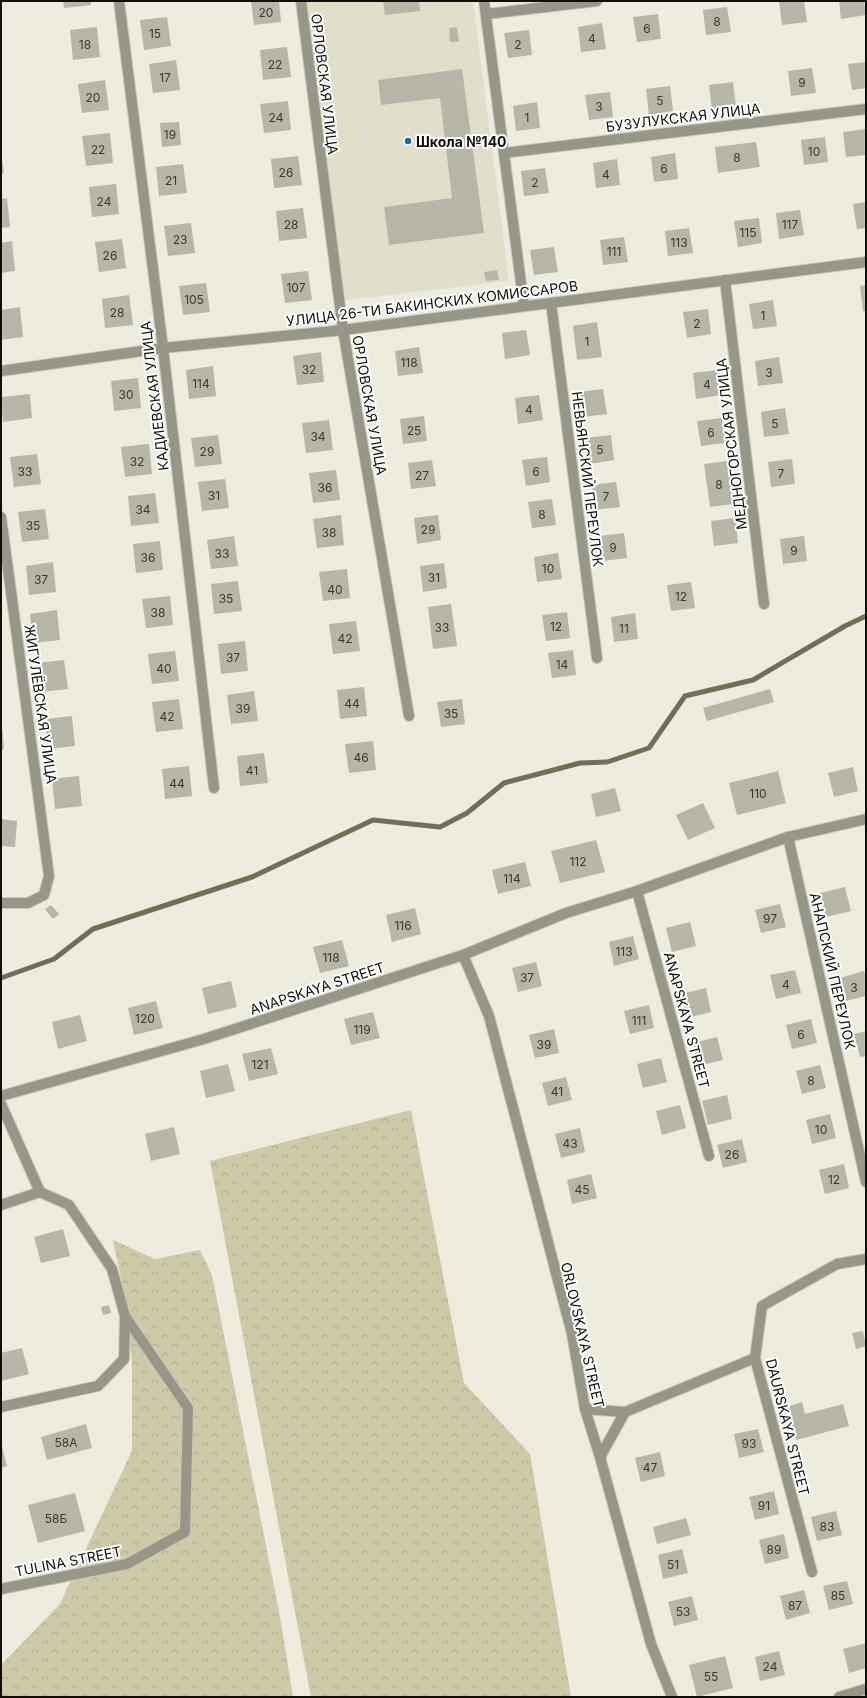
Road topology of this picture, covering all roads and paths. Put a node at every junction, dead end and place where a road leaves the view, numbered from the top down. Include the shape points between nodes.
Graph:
1 (119, 1) edge
2 (301, 1) edge
3 (484, 1) edge
4 (597, 1) edge
5 (486, 14) junction
6 (866, 108) edge
7 (504, 153) junction
8 (866, 262) edge
9 (725, 280) junction
10 (552, 303) junction
11 (524, 306) junction
12 (343, 330) junction
13 (162, 348) junction
14 (1, 371) edge
15 (1, 517) edge
16 (764, 604) dead end
17 (597, 658) dead end
18 (408, 716) dead end
19 (214, 788) dead end
20 (866, 819) edge
21 (788, 837) junction
22 (638, 892) junction
23 (1, 903) edge
24 (463, 955) junction
25 (1, 1096) edge
26 (1, 1104) edge
27 (709, 1156) dead end
28 (866, 1182) edge
29 (40, 1192) junction
30 (1, 1205) edge
31 (866, 1259) edge
32 (125, 1316) junction
33 (755, 1358) junction
34 (1, 1407) edge
35 (585, 1409) junction
36 (625, 1412) junction
37 (600, 1457) junction
38 (812, 1572) dead end
39 (1, 1589) edge
40 (866, 1689) edge
41 (672, 1697) edge
42 (841, 1697) edge

1 - 13 street, КАДИЕВСКАЯ УЛИЦА
2 - 12 street, ОРЛОВСКАЯ УЛИЦА
3 - 5 street
4 - 5 street
5 - 7 street
6 - 7 street, БУЗУЛУКСКАЯ УЛИЦА
7 - 11 street
8 - 9 street, УЛИЦА 26-ТИ БАКИНСКИХ КОМИССАРОВ
9 - 10 street, УЛИЦА 26-ТИ БАКИНСКИХ КОМИССАРОВ
9 - 16 street, МЕДНОГОРСКАЯ УЛИЦА
10 - 11 street, УЛИЦА 26-ТИ БАКИНСКИХ КОМИССАРОВ
10 - 17 street, НЕВЬЯНСКИЙ ПЕРЕУЛОК
11 - 12 street, УЛИЦА 26-ТИ БАКИНСКИХ КОМИССАРОВ
12 - 13 street, УЛИЦА 26-ТИ БАКИНСКИХ КОМИССАРОВ
12 - 18 street, ОРЛОВСКАЯ УЛИЦА
13 - 14 street, УЛИЦА 26-ТИ БАКИНСКИХ КОМИССАРОВ
13 - 19 street, КАДИЕВСКАЯ УЛИЦА
15 - 23 street, ЖИГУЛЁВСКАЯ УЛИЦА via 49,876 44,895 28,903
20 - 21 street, ANAPSKAYA STREET
21 - 22 street, ANAPSKAYA STREET
21 - 28 street, АНАПСКИЙ ПЕРЕУЛОК
22 - 24 street, ANAPSKAYA STREET via 566,913
22 - 27 street, ANAPSKAYA STREET
24 - 25 street, ANAPSKAYA STREET via 204,1040
24 - 35 street, ORLOVSKAYA STREET via 489,1016 572,1334
26 - 29 street
29 - 30 street
29 - 32 street via 69,1205 112,1269
31 - 33 street, DAURSKAYA STREET via 838,1264 762,1306
32 - 34 street via 124,1359 98,1386
32 - 39 street, TULINA STREET via 188,1408 185,1532 127,1564
33 - 36 street
33 - 38 street, DAURSKAYA STREET
35 - 36 street
35 - 37 street, ORLOVSKAYA STREET
36 - 37 street
37 - 41 street, ORLOVSKAYA STREET via 651,1644
40 - 42 street

